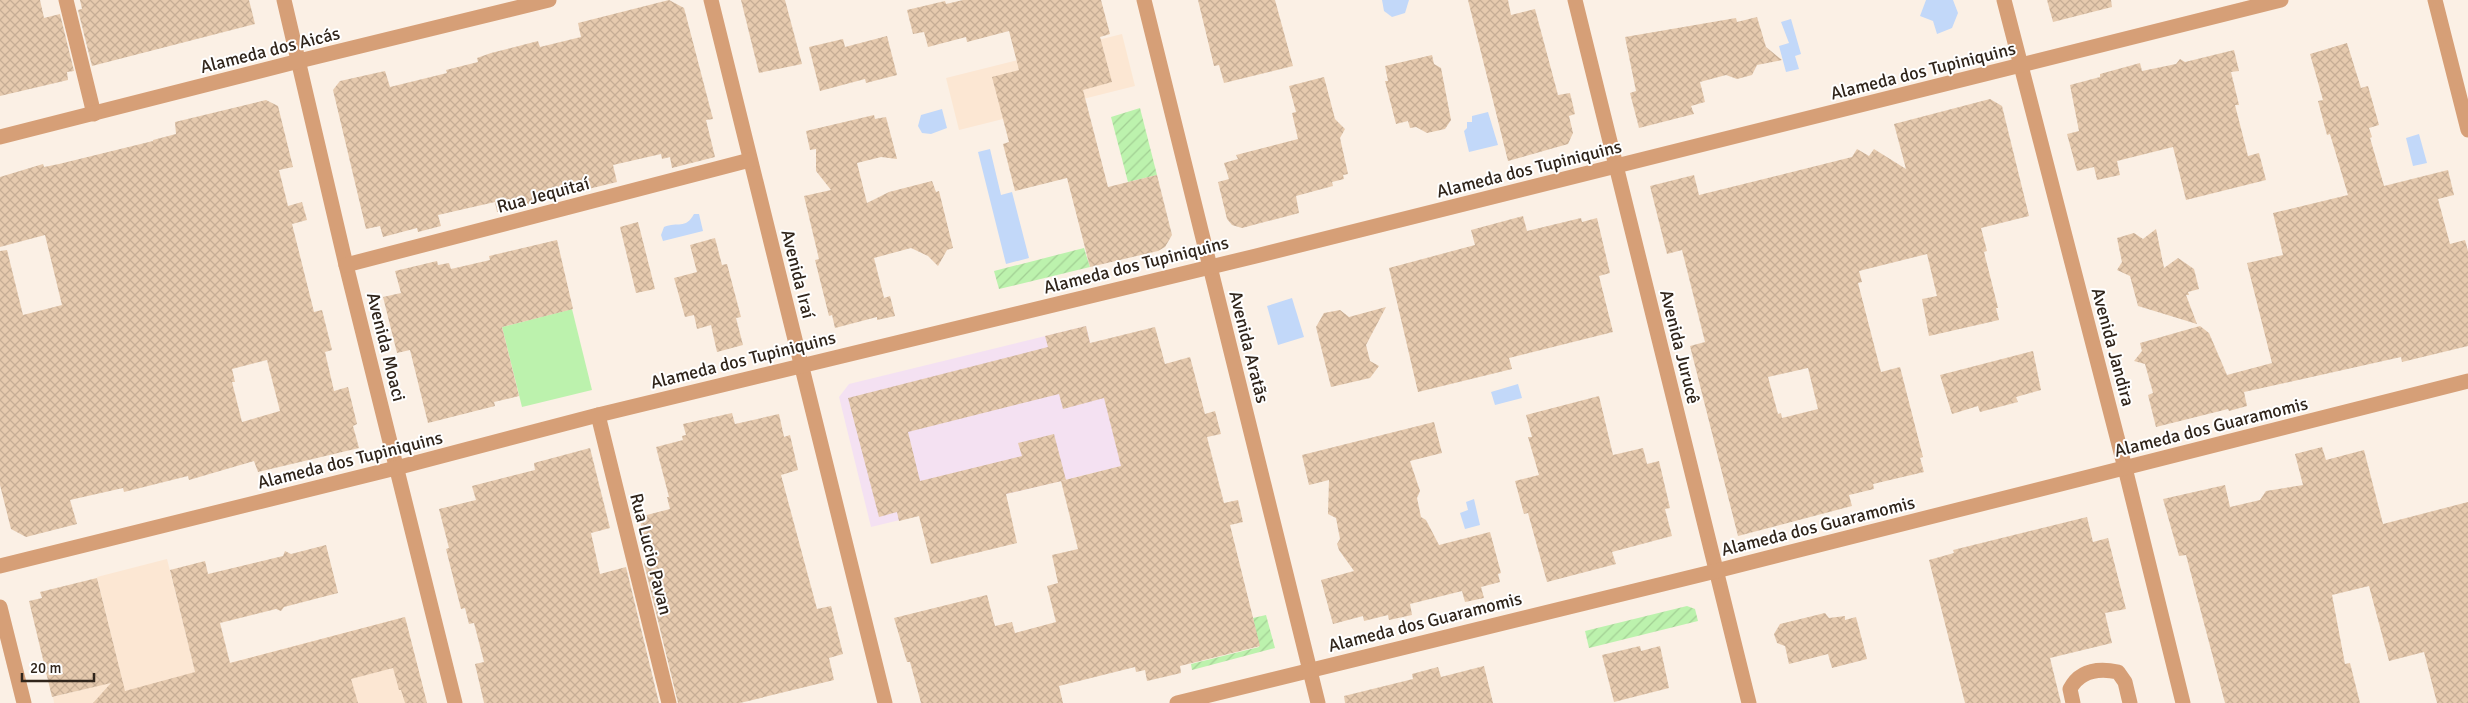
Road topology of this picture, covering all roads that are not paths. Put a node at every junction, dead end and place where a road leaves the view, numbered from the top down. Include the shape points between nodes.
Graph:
1 (66, 0) edge
2 (284, 0) edge
3 (549, 0) edge
4 (711, 0) edge
5 (1144, 0) edge
6 (1575, 0) edge
7 (2004, 0) edge
8 (2281, 0) edge
9 (2435, 0) edge
10 (299, 61) junction
11 (2021, 66) junction
12 (94, 114) junction
13 (2468, 130) edge
14 (0, 137) edge
15 (750, 160) junction
16 (1617, 166) junction
17 (346, 265) junction
18 (1210, 267) junction
19 (802, 365) junction
20 (2468, 381) edge
21 (598, 415) junction
22 (396, 468) junction
23 (2125, 468) junction
24 (0, 566) edge
25 (1716, 571) junction
26 (0, 608) edge
27 (1310, 670) junction
28 (24, 703) edge
29 (455, 703) edge
30 (669, 703) edge
31 (885, 703) edge
32 (1177, 703) edge
33 (1318, 703) edge
34 (1749, 703) edge
35 (2074, 703) edge
36 (2130, 703) edge
37 (2183, 703) edge

1 - 12 street
2 - 10 street, Avenida Moaci
3 - 10 street, Alameda dos Aicás
4 - 15 street, Avenida Iraí
5 - 18 street, Avenida Aratãs
6 - 16 street, Avenida Jurucê
7 - 11 street, Avenida Jandira
8 - 11 street, Alameda dos Tupiniquins
9 - 13 street
10 - 12 street, Alameda dos Aicás
10 - 17 street, Avenida Moaci
11 - 16 street, Alameda dos Tupiniquins
11 - 23 street, Avenida Jandira
12 - 14 street, Alameda dos Aicás
15 - 17 street, Rua Jequitaí
15 - 19 street, Avenida Iraí
16 - 18 street, Alameda dos Tupiniquins
16 - 25 street, Avenida Jurucê
17 - 22 street, Avenida Moaci
18 - 19 street, Alameda dos Tupiniquins
18 - 27 street, Avenida Aratãs
19 - 21 street, Alameda dos Tupiniquins
19 - 31 street, Avenida Iraí
20 - 23 street, Alameda dos Guaramomis
21 - 22 street, Alameda dos Tupiniquins
21 - 30 street, Rua Lucio Pavan
22 - 24 street, Alameda dos Tupiniquins
22 - 29 street, Avenida Moaci
23 - 25 street, Alameda dos Guaramomis
23 - 37 street, Avenida Jandira
25 - 27 street, Alameda dos Guaramomis
25 - 34 street, Avenida Jurucê
26 - 28 street
27 - 32 street, Alameda dos Guaramomis
27 - 33 street, Avenida Aratãs
35 - 36 street via 2070,689 2074,681 2080,675 2104,669 2118,672 2125,682

